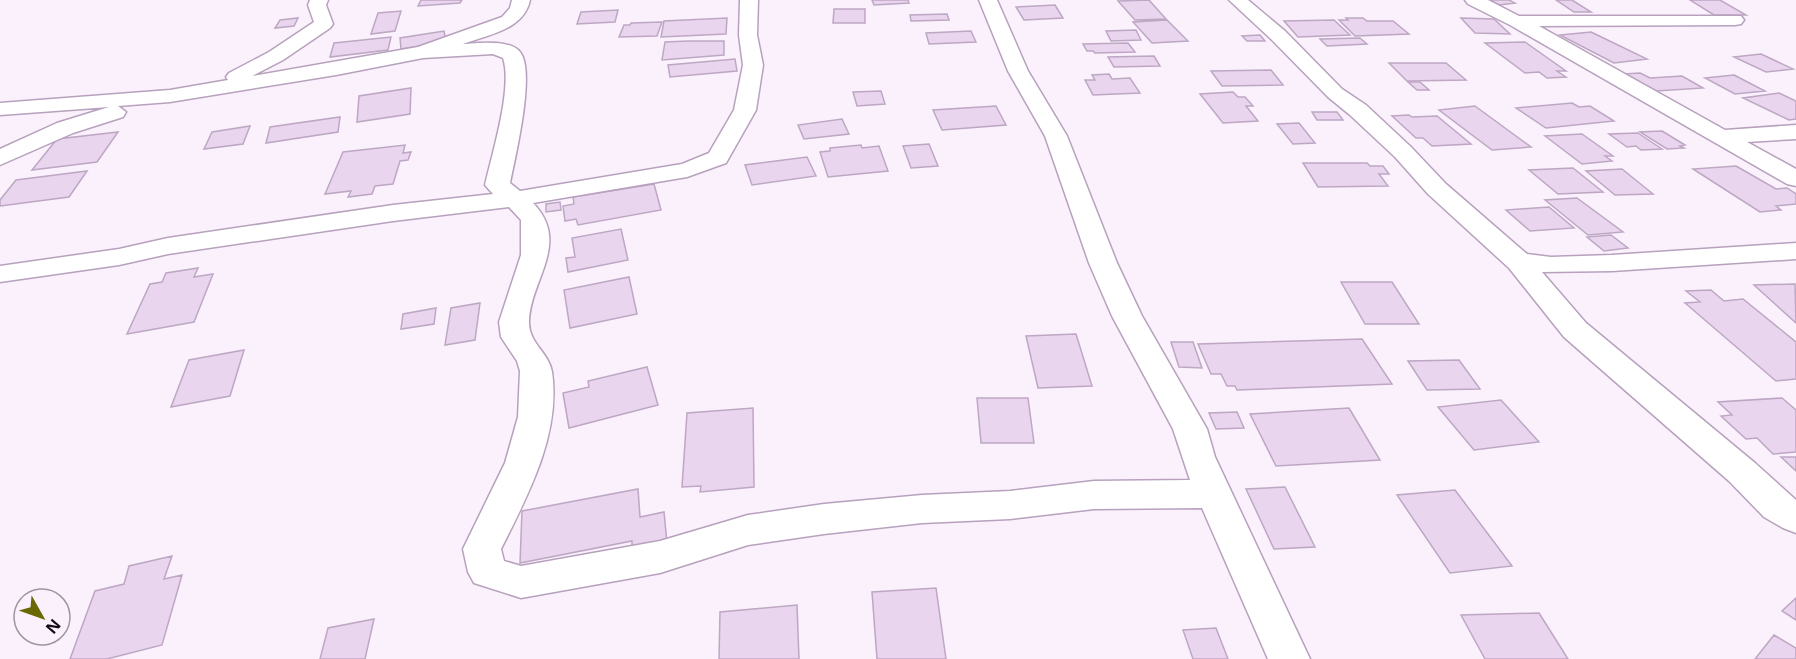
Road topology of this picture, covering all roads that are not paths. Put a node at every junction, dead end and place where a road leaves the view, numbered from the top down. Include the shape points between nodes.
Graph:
1 (319, 0) edge
2 (521, 0) edge
3 (749, 0) edge
4 (988, 0) edge
5 (1238, 0) edge
6 (1474, 0) edge
7 (1735, 20) dead end
8 (1516, 21) junction
9 (423, 52) junction
10 (228, 86) junction
11 (170, 96) junction
12 (0, 109) edge
13 (0, 115) edge
14 (1796, 132) edge
15 (1721, 137) junction
16 (0, 157) edge
17 (1796, 179) edge
18 (515, 199) junction
19 (1796, 251) edge
20 (1519, 262) junction
21 (0, 274) edge
22 (1214, 494) junction
23 (1796, 518) edge
24 (1289, 659) edge

1 - 10 street via 324,24 276,56 236,76
2 - 9 street via 519,9 508,21
3 - 18 street via 748,35 753,65 745,110 718,158 687,170
4 - 22 street via 1018,71 1056,136 1103,263 1127,316 1190,429
5 - 20 street
6 - 8 street
7 - 8 street
8 - 15 street
9 - 10 street
9 - 18 street via 495,48 512,54 518,69 497,185
10 - 11 street
11 - 12 street
11 - 16 street via 65,129
13 - 16 street via 10,120 16,136
14 - 15 street
15 - 17 street
18 - 21 street via 393,213
18 - 22 street via 534,219 534,258 514,322 516,340 536,368 535,411 516,483 482,549 488,572 521,582 660,558 748,530 835,518 1094,495
19 - 20 street via 1612,263
20 - 23 street via 1575,330 1742,472 1777,507
22 - 24 street

